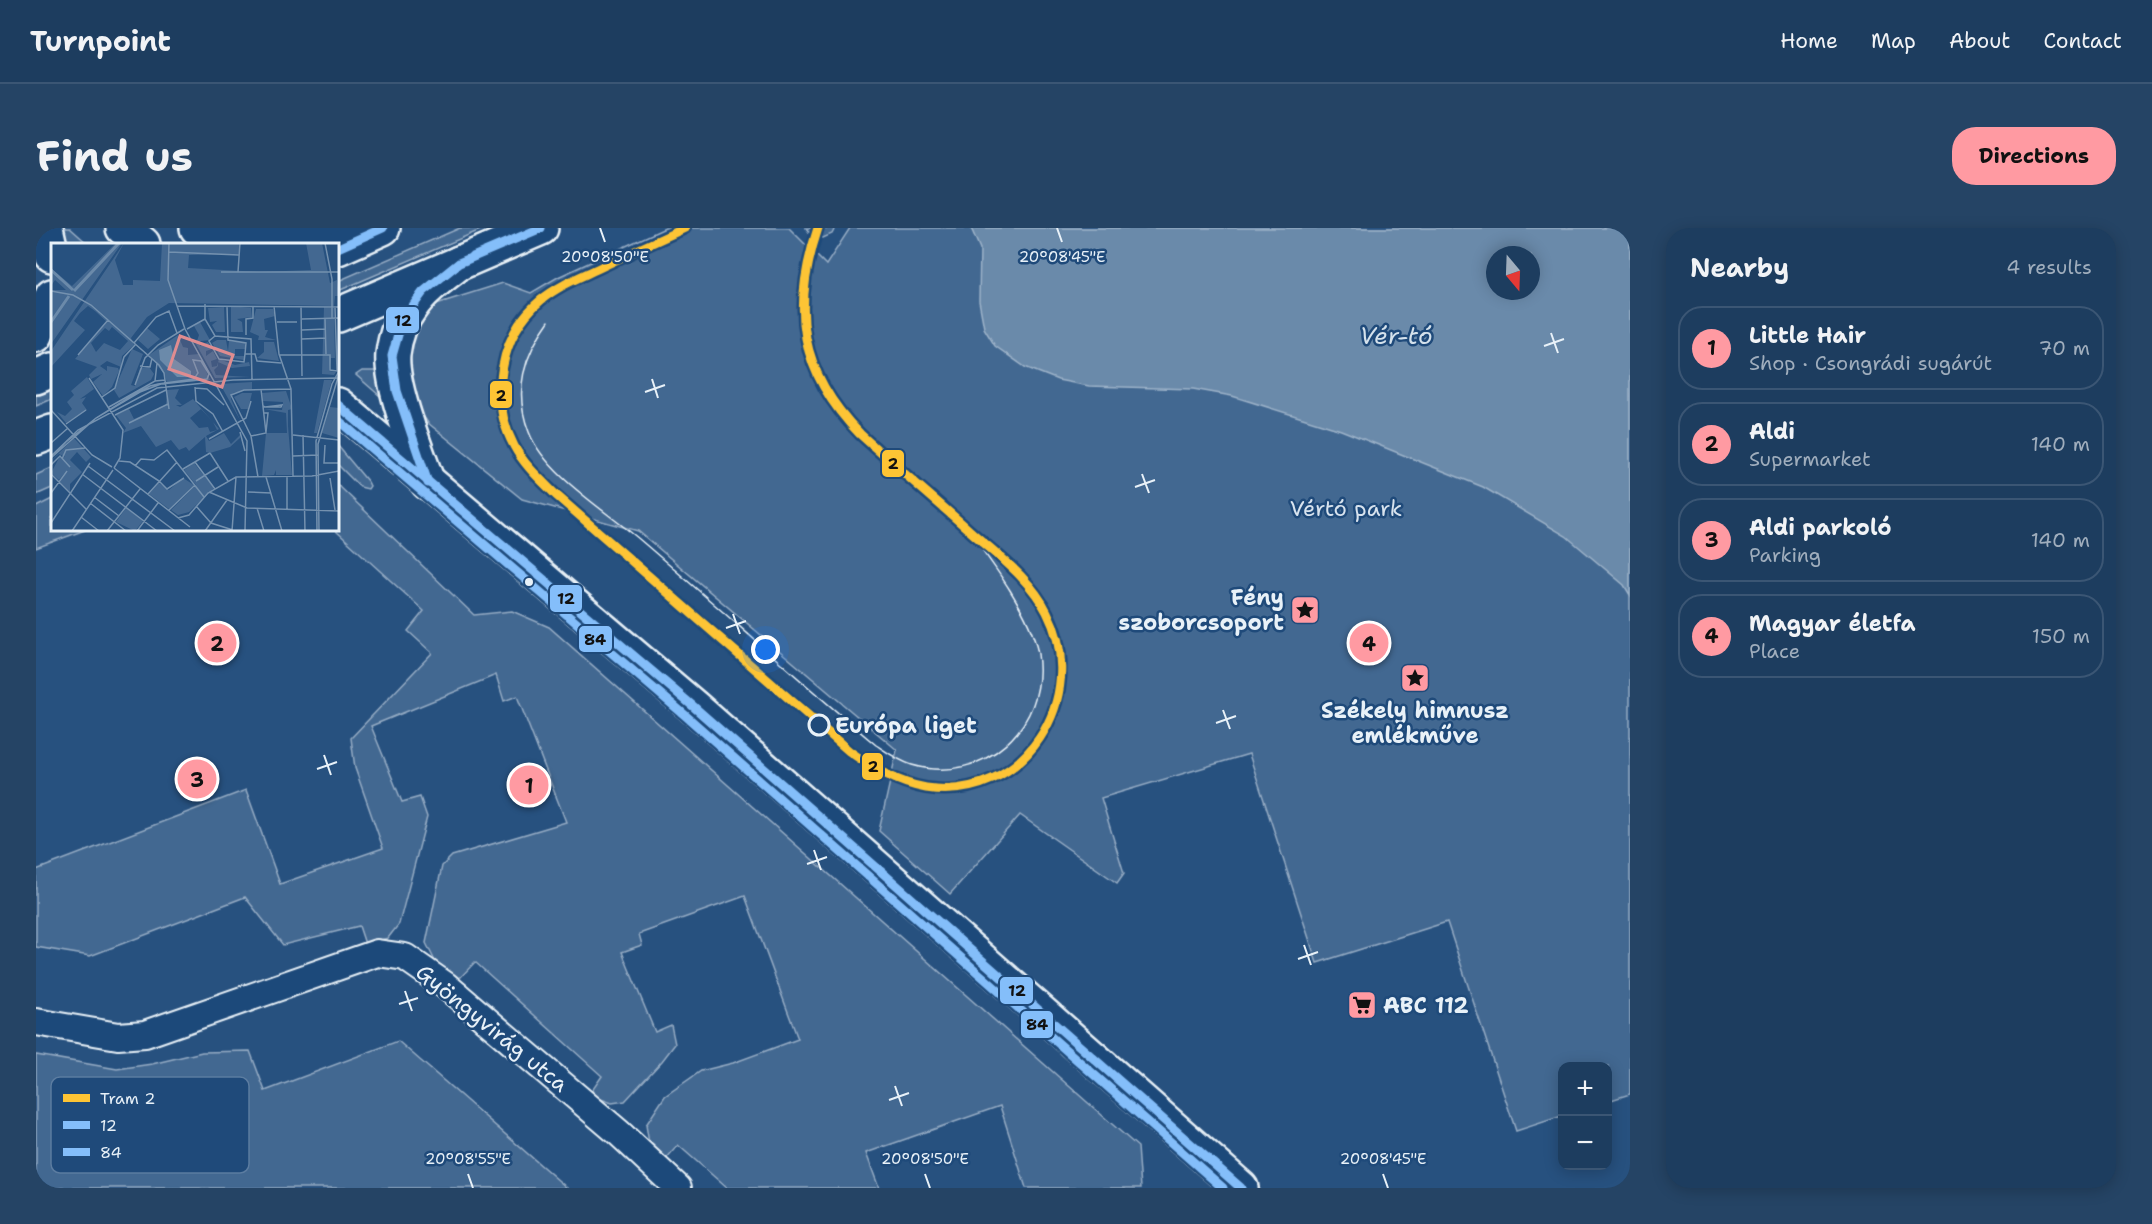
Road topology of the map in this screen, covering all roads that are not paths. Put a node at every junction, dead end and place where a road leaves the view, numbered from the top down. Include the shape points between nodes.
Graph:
1 (46, 228) edge
2 (123, 228) edge
3 (197, 228) edge
4 (344, 228) edge
5 (383, 228) edge
6 (541, 228) edge
7 (142, 243) edge
8 (339, 248) edge
9 (51, 250) edge
10 (459, 263) junction
11 (51, 298) edge
12 (339, 315) edge
13 (36, 335) edge
14 (51, 370) edge
15 (36, 377) edge
16 (339, 406) edge
17 (51, 432) edge
18 (36, 438) edge
19 (428, 483) junction
20 (36, 1022) edge
21 (678, 1188) edge
22 (1241, 1188) edge

1 - 9 main road
2 - 7 main road
3 - 4 main road via 252,240
5 - 8 main road
6 - 10 main road
10 - 12 main road
10 - 19 main road via 412,305 402,321 393,356 397,391
11 - 13 main road
14 - 15 main road
16 - 19 main road
17 - 18 main road
19 - 22 main road via 694,707
20 - 21 street, Gyöngyvirág utca via 118,1036 146,1034 377,953 405,957 454,992

